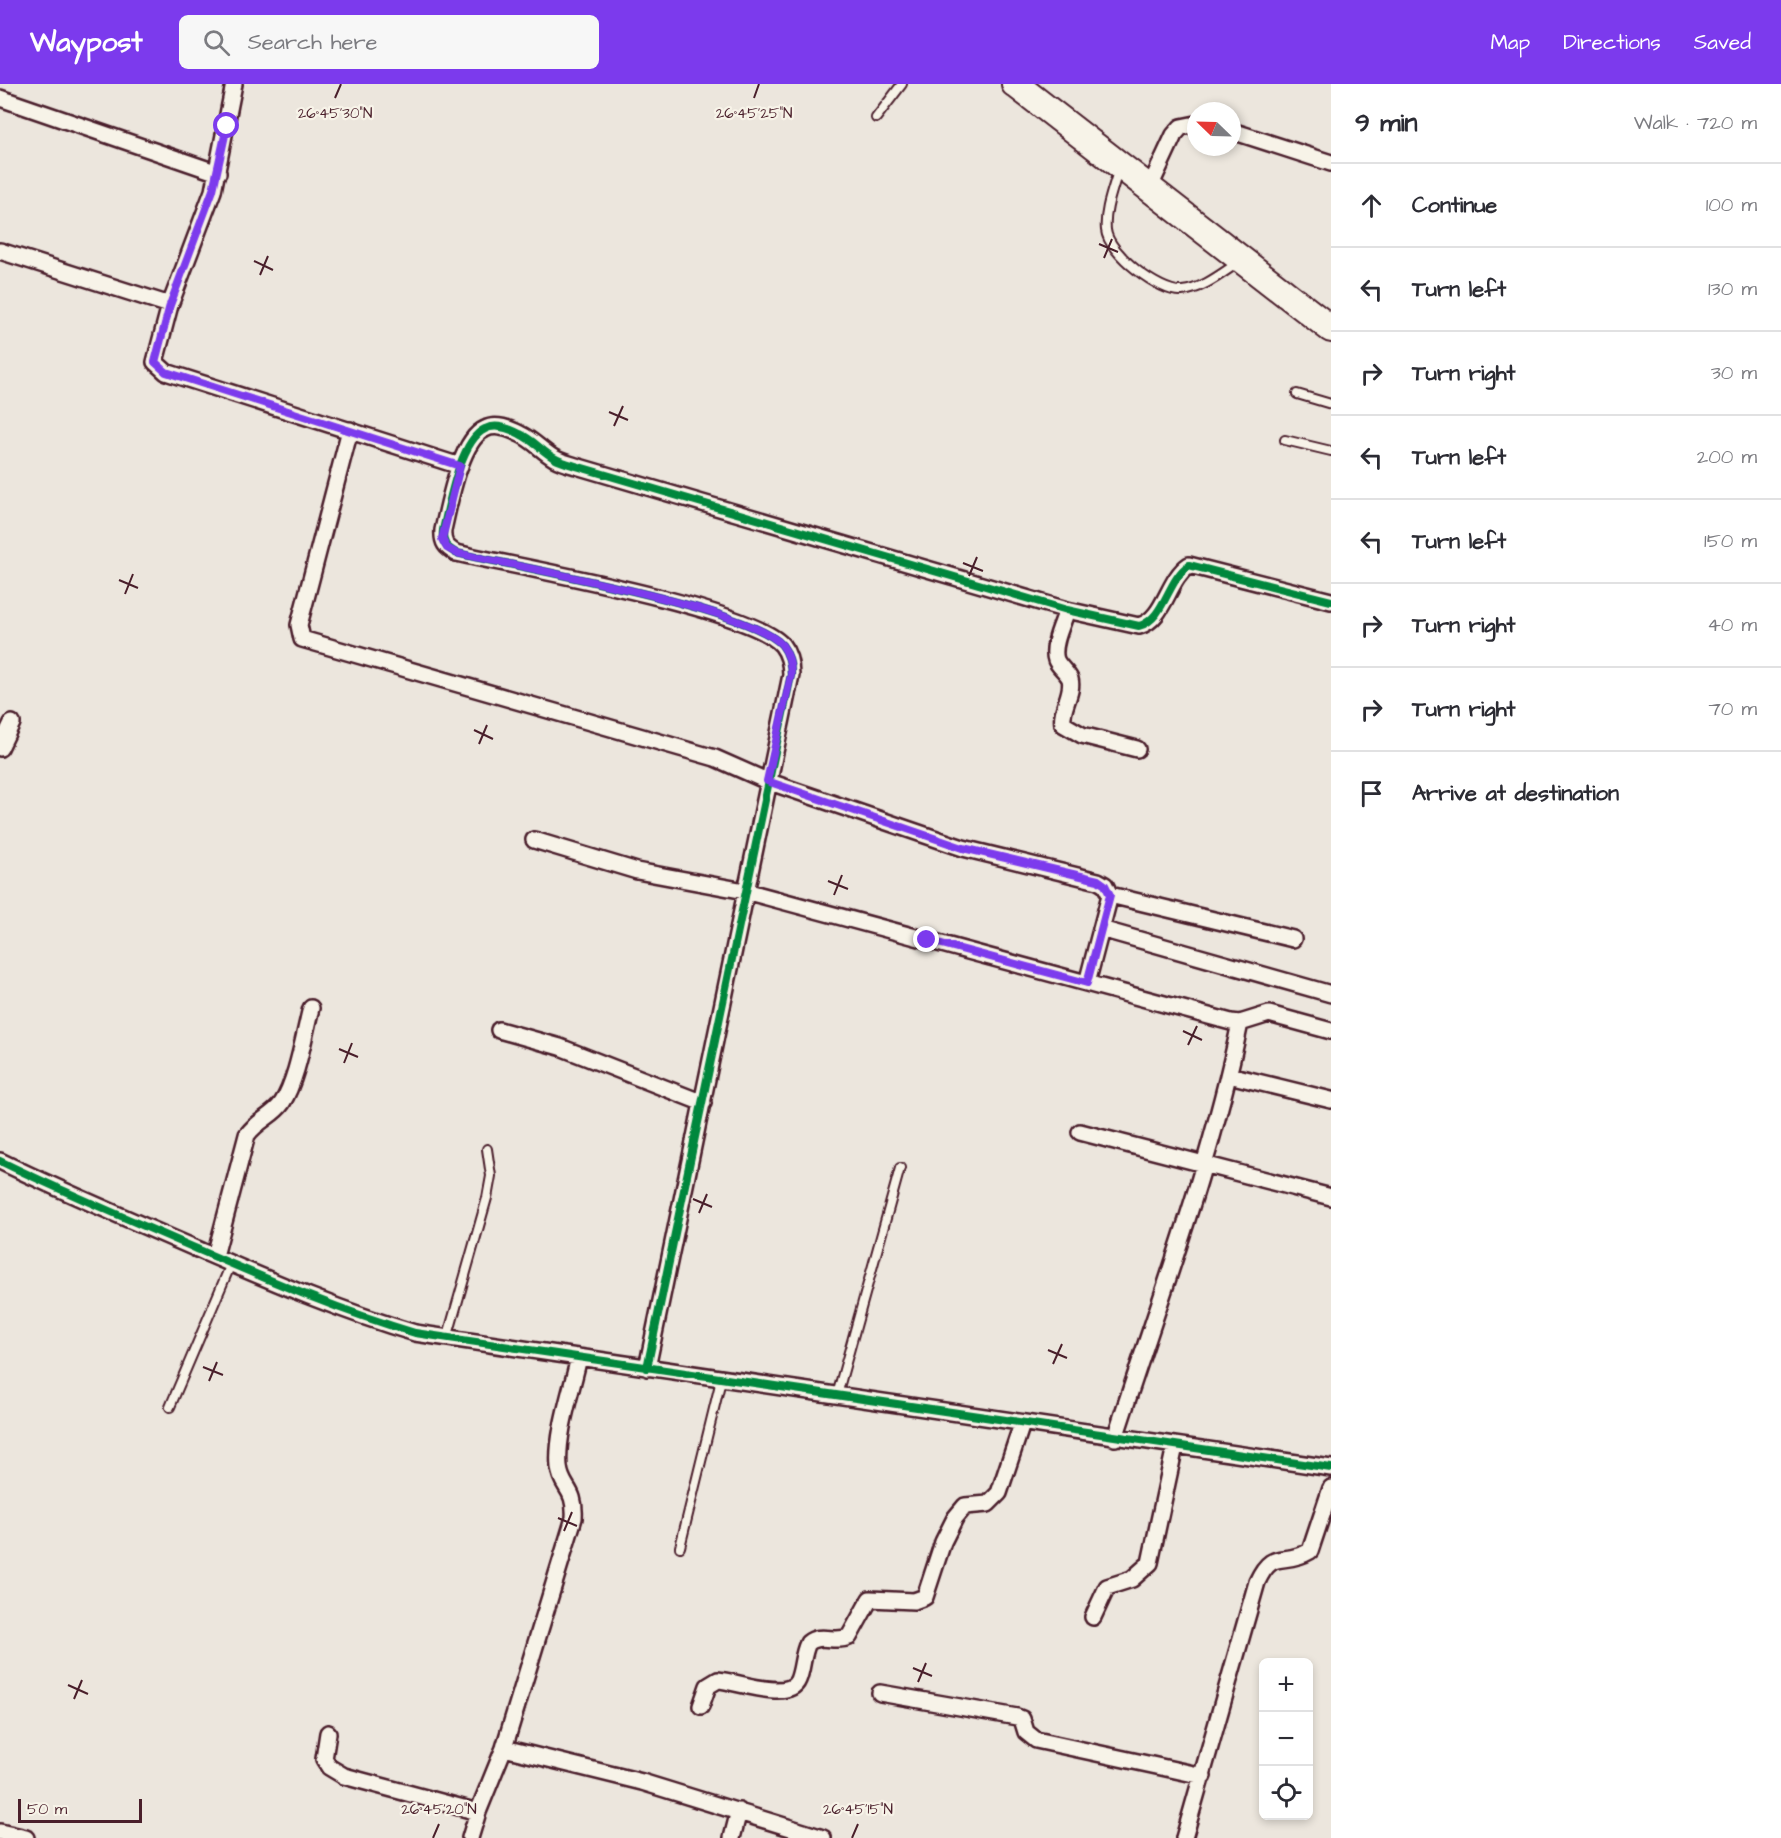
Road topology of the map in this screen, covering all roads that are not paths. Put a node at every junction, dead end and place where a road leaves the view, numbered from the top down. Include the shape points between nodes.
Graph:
1 (234, 84) edge
2 (902, 84) edge
3 (1015, 84) edge
4 (0, 98) edge
5 (876, 118) dead end
6 (1187, 126) edge
7 (1241, 134) edge
8 (1331, 163) edge
9 (1120, 165) junction
10 (218, 173) junction
11 (1149, 189) junction
12 (0, 251) edge
13 (1240, 261) junction
14 (170, 305) junction
15 (1331, 329) edge
16 (1297, 394) dead end
17 (1331, 404) edge
18 (350, 430) junction
19 (1285, 440) dead end
20 (1331, 451) edge
21 (460, 466) junction
22 (1331, 601) edge
23 (1067, 610) junction
24 (12, 723) dead end
25 (0, 748) edge
26 (1137, 749) dead end
27 (767, 781) junction
28 (534, 840) dead end
29 (745, 891) junction
30 (1110, 895) junction
31 (1101, 929) junction
32 (1293, 939) dead end
33 (1087, 983) junction
34 (1331, 994) edge
35 (311, 1008) dead end
36 (1240, 1023) junction
37 (499, 1030) dead end
38 (1331, 1031) edge
39 (1229, 1075) junction
40 (1331, 1100) edge
41 (703, 1103) junction
42 (1080, 1132) dead end
43 (487, 1149) dead end
44 (0, 1161) edge
45 (1203, 1164) junction
46 (900, 1168) dead end
47 (1331, 1197) edge
48 (215, 1256) junction
49 (231, 1264) junction
50 (446, 1340) junction
51 (579, 1357) junction
52 (647, 1368) junction
53 (721, 1380) junction
54 (837, 1397) junction
55 (170, 1407) dead end
56 (1022, 1424) junction
57 (1115, 1438) junction
58 (1175, 1446) junction
59 (1331, 1468) edge
60 (1331, 1488) edge
61 (680, 1547) dead end
62 (1093, 1617) dead end
63 (880, 1693) dead end
64 (701, 1706) dead end
65 (328, 1733) dead end
66 (504, 1748) junction
67 (1203, 1776) junction
68 (738, 1811) junction
69 (478, 1812) junction
70 (0, 1832) edge
71 (26, 1838) edge
72 (470, 1838) edge
73 (732, 1838) edge
74 (823, 1838) edge
75 (1184, 1838) edge

1 - 10 street
2 - 5 lane
3 - 9 highway
4 - 10 street
6 - 11 street via 1174,135
7 - 8 street
9 - 11 highway
9 - 13 lane via 1106,232 1128,263 1159,285 1180,291 1210,281
10 - 14 street
11 - 13 highway
12 - 14 street
13 - 15 highway
14 - 18 street via 155,355 155,362 166,372
16 - 17 lane
18 - 21 street
18 - 27 street via 299,625 302,639 715,758
19 - 20 lane
21 - 23 street via 482,429 508,429 524,435 556,459 576,466
21 - 27 street via 442,539 456,553 715,613 767,634 781,644 791,661 791,675
22 - 23 street via 1189,565 1172,582 1148,624 1139,626
23 - 26 street via 1055,654 1056,662 1070,678 1063,724 1082,735
24 - 25 street
27 - 29 street
27 - 30 street via 963,848 1098,880
28 - 29 street via 645,873
29 - 33 street
29 - 41 street
30 - 31 street
30 - 32 street
31 - 33 street
31 - 34 street
33 - 36 street
35 - 48 street via 282,1103 247,1135
36 - 38 street via 1269,1014
36 - 39 street
37 - 41 street via 560,1047
39 - 40 street
39 - 45 street
41 - 52 street
42 - 45 street
43 - 50 lane via 491,1176 487,1198
44 - 48 street
45 - 47 street
45 - 57 street
46 - 54 lane
48 - 49 street
49 - 50 street via 365,1319
49 - 55 lane
50 - 51 street
51 - 52 street
51 - 66 street via 559,1450 562,1479 575,1502 574,1518
52 - 53 street
53 - 54 street
53 - 61 lane
54 - 56 street
56 - 57 street
56 - 64 street via 999,1493 988,1504 960,1510 943,1542 924,1597 914,1601 870,1599 849,1637 818,1638 808,1643 797,1682 790,1689 777,1691 718,1680 708,1686
57 - 58 street
58 - 59 street
58 - 62 street via 1150,1563 1132,1579 1107,1587
60 - 67 street via 1310,1551 1292,1559 1275,1559 1265,1566 1257,1582
63 - 67 street via 1017,1717 1036,1740
65 - 69 street via 324,1758 329,1767 344,1776
66 - 68 street via 642,1782
66 - 69 street
67 - 75 street
68 - 73 street
68 - 74 street
69 - 72 street
70 - 71 street

